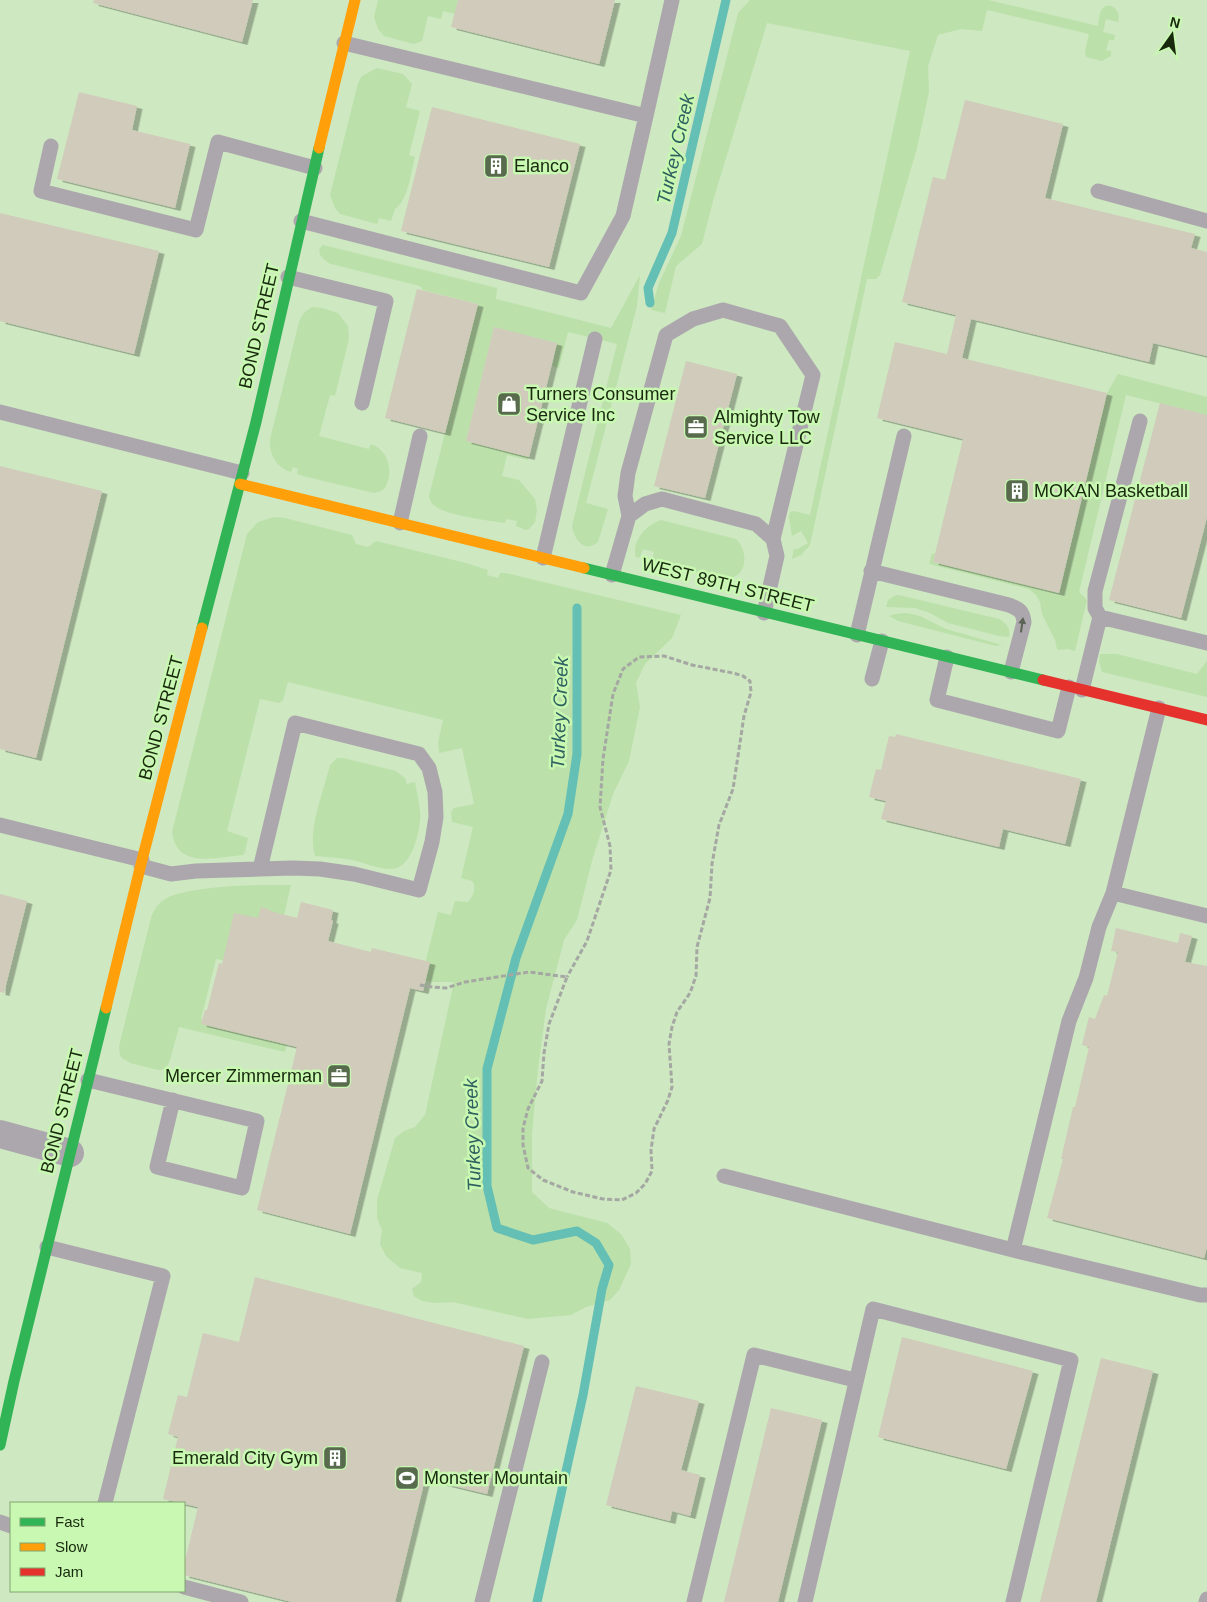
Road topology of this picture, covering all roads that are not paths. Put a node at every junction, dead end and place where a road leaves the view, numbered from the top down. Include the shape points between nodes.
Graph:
1 (355, 0) edge
2 (672, 0) edge
3 (344, 43) junction
4 (646, 116) junction
5 (51, 146) dead end
6 (315, 168) junction
7 (1098, 191) dead end
8 (301, 221) junction
9 (1207, 221) edge
10 (288, 277) junction
11 (595, 339) dead end
12 (362, 403) dead end
13 (0, 412) edge
14 (1140, 421) dead end
15 (420, 436) dead end
16 (904, 436) dead end
17 (241, 478) junction
18 (629, 516) junction
19 (400, 523) junction
20 (773, 539) junction
21 (543, 558) junction
22 (871, 571) junction
23 (612, 575) junction
24 (764, 613) junction
25 (1100, 617) junction
26 (857, 635) junction
27 (882, 641) junction
28 (1207, 643) edge
29 (947, 657) junction
30 (1011, 672) junction
31 (872, 679) dead end
32 (1076, 688) junction
33 (1159, 708) junction
34 (1207, 720) edge
35 (0, 825) edge
36 (142, 863) junction
37 (260, 869) junction
38 (1113, 893) junction
39 (1207, 916) edge
40 (88, 1080) junction
41 (173, 1100) junction
42 (0, 1134) edge
43 (70, 1152) junction
44 (724, 1176) dead end
45 (47, 1247) junction
46 (1014, 1250) junction
47 (1207, 1295) edge
48 (542, 1362) dead end
49 (7, 1379) edge
50 (855, 1380) junction
51 (0, 1445) edge
52 (105, 1502) edge
53 (185, 1587) edge
54 (241, 1602) edge
55 (482, 1602) edge
56 (694, 1602) edge
57 (805, 1602) edge
58 (1013, 1602) edge

1 - 3 street, BOND STREET
2 - 4 lane
3 - 4 lane
3 - 6 street, BOND STREET
4 - 8 lane via 623,216 581,293
5 - 6 lane via 41,190 196,230 218,142
6 - 8 street, BOND STREET
7 - 9 lane
8 - 10 street, BOND STREET
10 - 12 lane via 386,301
10 - 17 street, BOND STREET
11 - 21 lane
13 - 17 lane
14 - 25 lane via 1095,591 1095,608
15 - 19 lane
16 - 22 lane
17 - 19 street, WEST 89TH STREET
17 - 36 street, BOND STREET
18 - 20 lane via 646,504 662,499 756,524
18 - 20 lane via 625,496 628,474 666,336 693,319 723,310 780,326 813,375
18 - 23 lane
19 - 21 street, WEST 89TH STREET
20 - 24 lane via 777,556
21 - 23 street, WEST 89TH STREET
22 - 26 lane
30 -> 22 lane via 1024,622 1023,613 1018,608
23 - 24 street, WEST 89TH STREET
24 - 26 street, WEST 89TH STREET
25 - 28 lane
25 - 32 lane
26 - 27 street, WEST 89TH STREET
27 - 29 street, WEST 89TH STREET
27 - 31 lane
29 - 30 street, WEST 89TH STREET
29 - 32 lane via 937,700 1058,731
30 - 32 street, WEST 89TH STREET
32 - 33 street, WEST 89TH STREET
33 - 34 street, WEST 89TH STREET
33 - 38 lane
35 - 36 lane
36 - 37 lane via 172,874
36 - 40 street, BOND STREET
37 - 37 lane via 320,869 419,890 436,817 435,792 429,768 419,754 295,723
38 - 39 lane
38 - 46 lane via 1069,1021
40 - 41 lane
40 - 43 street, BOND STREET
41 - 41 lane via 257,1121 242,1188 157,1167
42 - 43 street
43 - 45 street, BOND STREET
44 - 46 lane
45 - 49 street, BOND STREET
45 - 52 lane via 163,1276
46 - 47 lane via 1200,1296
48 - 55 lane
49 - 51 street, BOND STREET
50 - 56 lane via 754,1356
50 - 57 lane
50 - 58 lane via 873,1309 1071,1360
53 - 54 lane

